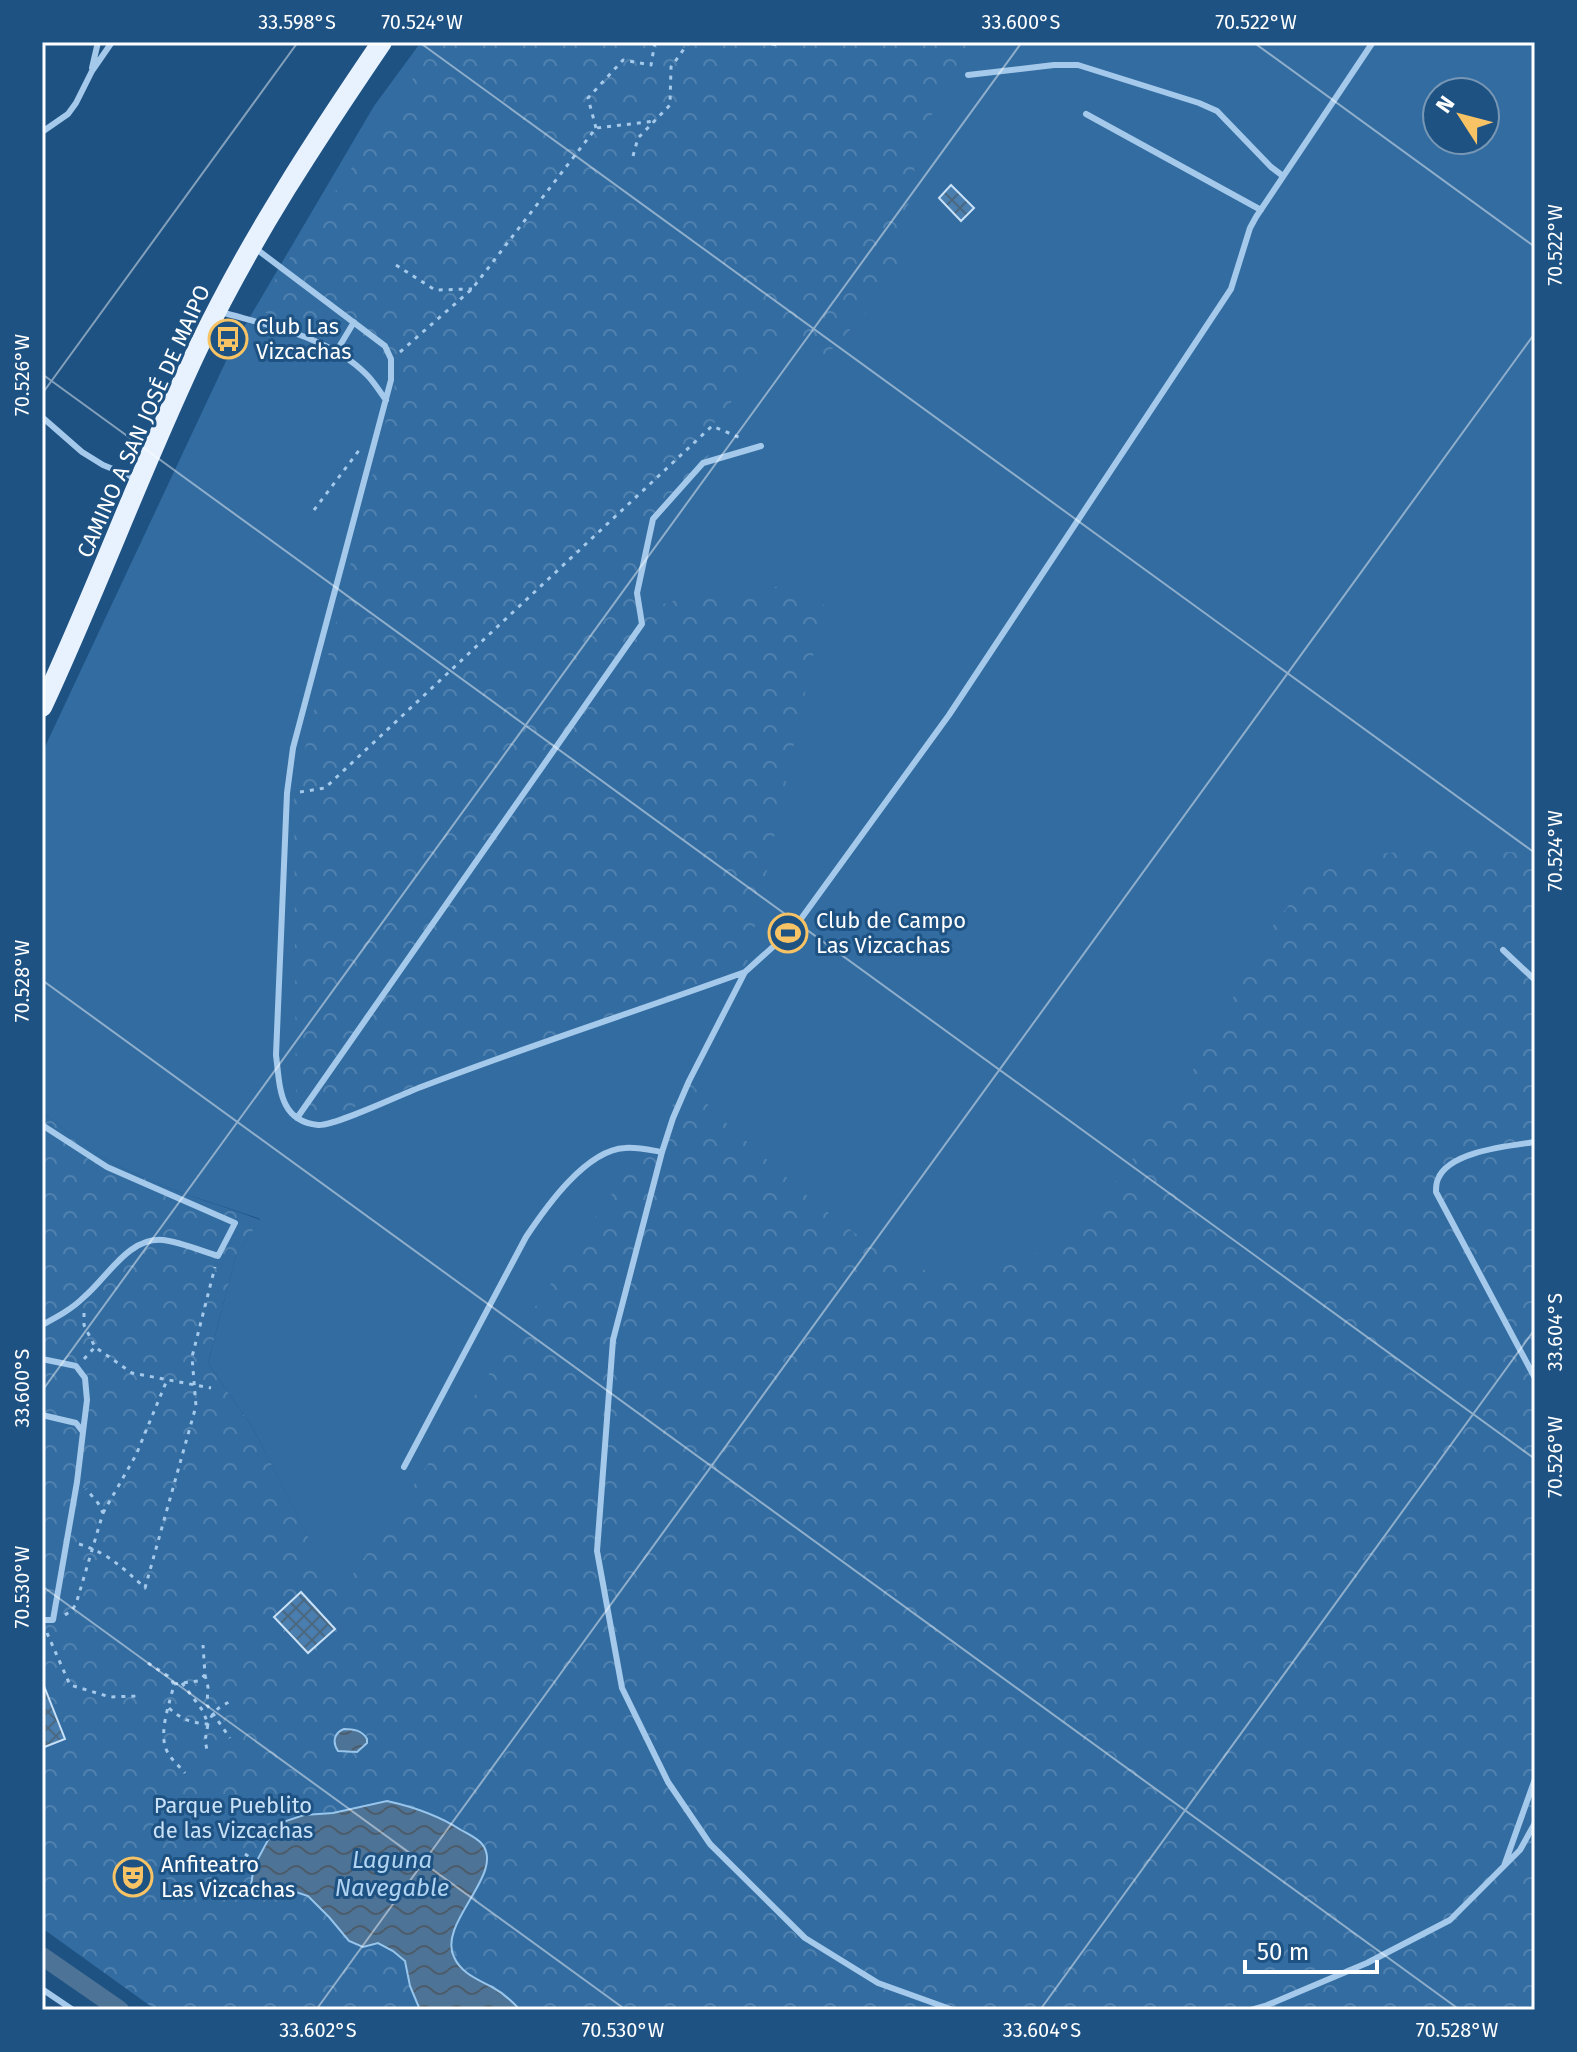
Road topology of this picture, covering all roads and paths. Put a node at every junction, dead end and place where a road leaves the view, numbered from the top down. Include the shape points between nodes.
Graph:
1 (98, 42) edge
2 (112, 42) edge
3 (382, 42) edge
4 (655, 42) edge
5 (689, 42) edge
6 (752, 42) edge
7 (781, 42) edge
8 (1373, 42) edge
9 (92, 71) junction
10 (968, 75) dead end
11 (1086, 114) dead end
12 (656, 121) junction
13 (596, 128) junction
14 (42, 132) edge
15 (633, 156) dead end
16 (1283, 176) junction
17 (1261, 210) junction
18 (252, 246) junction
19 (396, 265) dead end
20 (472, 289) junction
21 (217, 311) junction
22 (354, 322) junction
23 (336, 352) junction
24 (391, 359) junction
25 (386, 400) junction
26 (42, 417) edge
27 (761, 446) joint
28 (360, 448) dead end
29 (141, 480) junction
30 (314, 510) dead end
31 (42, 707) edge
32 (287, 793) junction
33 (1503, 950) dead end
34 (745, 972) junction
35 (1535, 980) edge
36 (297, 1118) junction
37 (42, 1125) edge
38 (1535, 1142) edge
39 (662, 1152) junction
40 (218, 1256) junction
41 (85, 1297) junction
42 (42, 1325) edge
43 (42, 1359) edge
44 (1535, 1378) edge
45 (167, 1379) junction
46 (195, 1384) junction
47 (211, 1388) dead end
48 (42, 1415) edge
49 (83, 1432) junction
50 (404, 1467) dead end
51 (77, 1482) junction
52 (103, 1513) junction
53 (67, 1540) junction
54 (93, 1548) junction
55 (53, 1620) junction
56 (42, 1621) edge
57 (203, 1645) dead end
58 (148, 1663) dead end
59 (205, 1675) junction
60 (182, 1683) junction
61 (174, 1684) junction
62 (139, 1696) dead end
63 (234, 1700) dead end
64 (169, 1708) junction
65 (212, 1712) junction
66 (208, 1724) junction
67 (230, 1738) dead end
68 (208, 1754) dead end
69 (185, 1773) dead end
70 (1535, 1779) edge
71 (1535, 1823) edge
72 (245, 1854) dead end
73 (261, 1865) dead end
74 (1503, 1867) junction
75 (42, 1989) edge
76 (73, 2010) edge
77 (953, 2010) edge
78 (1251, 2010) edge

1 - 9 lane
2 - 9 lane
3 - 18 main road, CAMINO A SAN JOSÉ DE MAIPO
4 - 13 path via 651,65 623,60 588,98
5 - 12 path via 671,67 670,105
6 - 7 path
8 - 16 lane
9 - 14 lane via 68,114
10 - 16 lane via 1078,65 1199,103 1217,111
11 - 17 lane
12 - 13 path
12 - 15 path via 638,138
13 - 20 path
16 - 17 lane
17 - 34 lane via 1231,289 949,715 795,927
18 - 21 main road, CAMINO A SAN JOSÉ DE MAIPO
18 - 22 lane
19 - 20 path via 435,290
20 - 24 path
21 - 23 lane
21 - 29 main road, CAMINO A SAN JOSÉ DE MAIPO
22 - 23 lane
22 - 24 lane via 385,346
23 - 25 lane via 368,375
24 - 25 lane
25 - 32 lane via 293,748
26 - 29 lane via 82,452
27 - 32 path via 712,426 325,788
27 - 36 lane via 703,463 653,519 637,593 642,624
28 - 30 path
29 - 31 main road, CAMINO A SAN JOSÉ DE MAIPO
32 - 36 lane via 276,1055 281,1097
33 - 35 lane
34 - 36 lane via 321,1126
34 - 39 lane via 689,1081
37 - 40 lane via 107,1167 235,1223
38 - 44 lane via 1474,1153 1447,1167 1436,1192
39 - 50 lane via 624,1148 600,1156 568,1181 526,1237
39 - 77 lane via 613,1340 598,1536 622,1688 668,1782 710,1844 805,1938 878,1983
40 - 41 lane via 162,1240 137,1245
40 - 46 path via 192,1357
41 - 42 lane
41 - 45 path via 84,1325 95,1347 132,1373
43 - 49 lane via 76,1366 85,1378
45 - 46 path
45 - 52 path via 136,1455
46 - 47 path
46 - 54 path via 196,1406 145,1588
48 - 49 lane via 76,1423
49 - 51 lane
51 - 52 path
51 - 53 lane
52 - 54 path
53 - 54 path
53 - 55 lane
54 - 55 path via 76,1604
55 - 56 lane
56 - 62 path via 70,1685 110,1697
57 - 59 path
58 - 61 path
59 - 60 path
59 - 65 path
60 - 61 path
60 - 66 path
61 - 64 path
63 - 65 path
64 - 66 path via 181,1718
64 - 69 path via 163,1724 166,1751
65 - 66 path
65 - 67 path
66 - 68 path
70 - 74 lane
71 - 74 lane
72 - 73 path
74 - 78 lane via 1450,1920 1367,1963
75 - 76 lane

